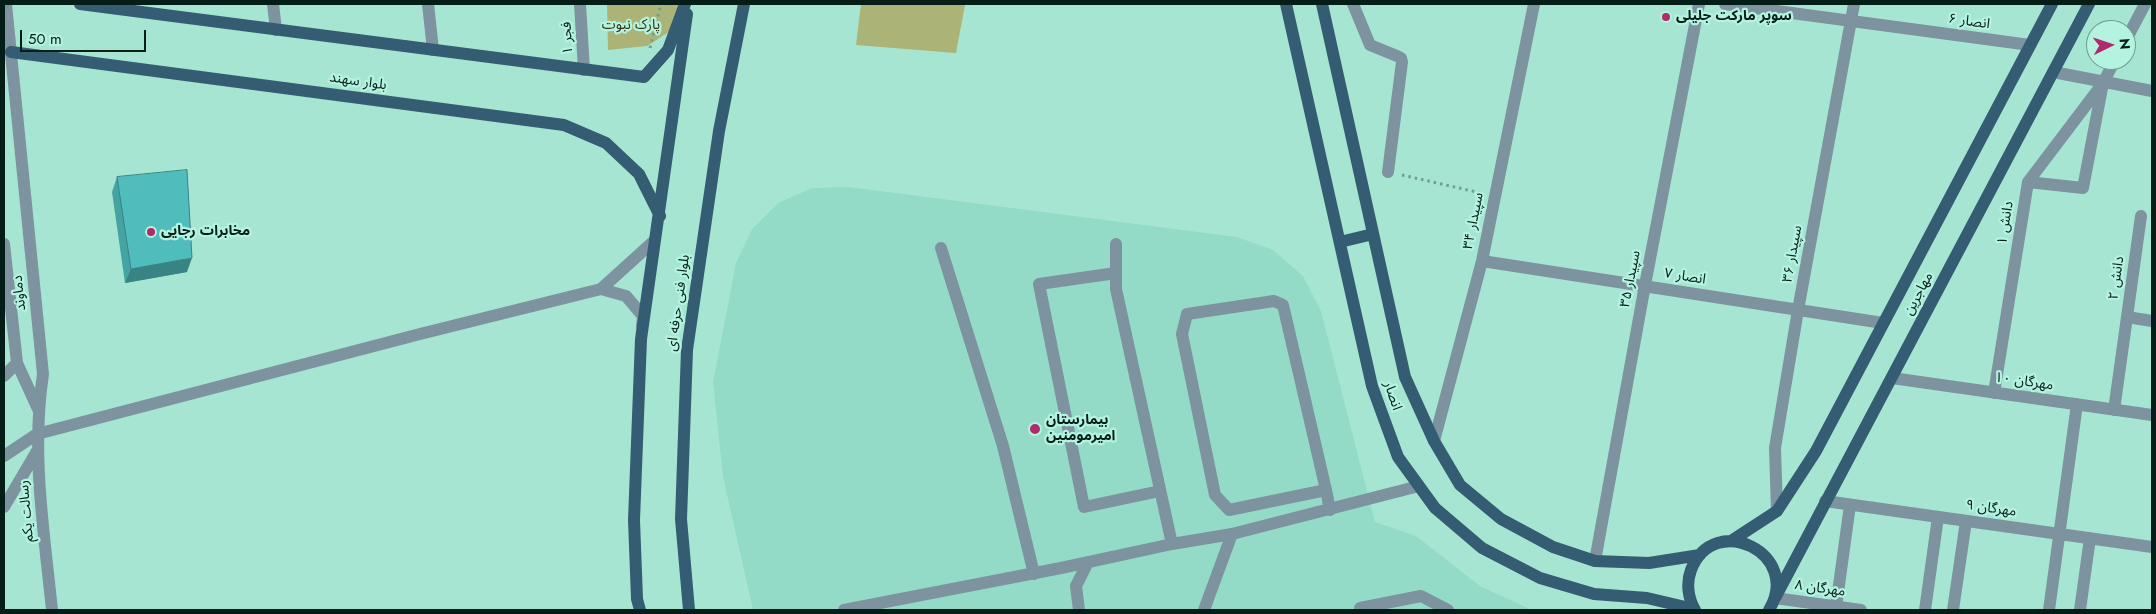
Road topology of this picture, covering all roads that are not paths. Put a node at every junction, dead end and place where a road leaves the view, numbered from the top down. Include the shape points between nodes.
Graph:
1 (6, 4) edge
2 (80, 4) edge
3 (273, 4) edge
4 (428, 4) edge
5 (580, 4) edge
6 (687, 4) edge
7 (744, 4) edge
8 (1286, 4) edge
9 (1322, 4) edge
10 (1353, 4) edge
11 (1534, 4) edge
12 (1699, 4) edge
13 (1725, 4) edge
14 (1854, 4) edge
15 (2052, 4) edge
16 (2090, 4) edge
17 (2145, 4) edge
18 (122, 7) edge
19 (1851, 21) junction
20 (2136, 21) edge
21 (276, 30) junction
22 (2030, 45) junction
23 (433, 50) junction
24 (11, 52) junction
25 (584, 70) junction
26 (2110, 70) edge
27 (2053, 72) junction
28 (2103, 83) junction
29 (2152, 91) edge
30 (1388, 172) road end
31 (2028, 182) junction
32 (660, 216) junction
33 (2141, 216) dead end
34 (1373, 234) junction
35 (654, 242) junction
36 (1340, 242) junction
37 (4, 244) edge
38 (1116, 244) dead end
39 (941, 248) dead end
40 (1482, 261) junction
41 (1116, 273) junction
42 (1645, 286) junction
43 (601, 289) junction
44 (1798, 310) junction
45 (2127, 317) junction
46 (2152, 321) edge
47 (1883, 323) junction
48 (641, 339) junction
49 (17, 363) junction
50 (4, 376) edge
51 (1892, 378) junction
52 (1994, 393) junction
53 (2077, 404) junction
54 (38, 409) junction
55 (2114, 410) junction
56 (2152, 415) edge
57 (37, 434) junction
58 (1434, 442) junction
59 (37, 452) junction
60 (4, 456) edge
61 (1419, 486) junction
62 (1326, 490) junction
63 (1160, 491) junction
64 (1825, 501) junction
65 (1850, 504) junction
66 (4, 507) edge
67 (1330, 510) junction
68 (1776, 511) junction
69 (1938, 517) junction
70 (1966, 521) junction
71 (1232, 534) junction
72 (2060, 534) junction
73 (2090, 538) junction
74 (1731, 541) junction
75 (1172, 544) junction
76 (2152, 547) edge
77 (1700, 555) junction
78 (1595, 561) junction
79 (1088, 562) junction
80 (1034, 574) junction
81 (1775, 598) junction
82 (901, 605) edge
83 (1836, 607) junction
84 (1360, 608) dead end
85 (52, 610) edge
86 (640, 610) edge
87 (689, 610) edge
88 (844, 610) edge
89 (1080, 610) edge
90 (1204, 610) edge
91 (1448, 610) edge
92 (1695, 610) edge
93 (1769, 610) edge
94 (1862, 610) edge
95 (1925, 610) edge
96 (1953, 610) edge
97 (2049, 610) edge
98 (2080, 610) edge

1 - 24 street, دماوند
2 - 18 main road
3 - 21 street
4 - 23 street
5 - 25 street, فجر ۱
6 - 25 main road via 668,50 644,77
6 - 32 main road
7 - 87 main road, بلوار فنی حرفه ای via 719,131 687,350 681,520
8 - 36 main road, انصار
9 - 34 main road, انصار
10 - 30 street via 1370,45 1401,58 1402,62
11 - 40 street, سپیدار ۳۴
12 - 42 street, سپیدار ۳۵
13 - 19 street, انصار ۶
14 - 19 street, سپیدار ۳۶
15 - 22 main road, مهاجرین
16 - 27 main road, مهاجرین
17 - 20 street
18 - 21 main road
19 - 22 street, انصار ۶
19 - 44 street, سپیدار ۳۶
21 - 23 main road
22 - 47 main road, مهاجرین
23 - 25 main road
24 - 32 main road, بلوار سهند via 564,125 606,143 639,174
24 - 54 street, دماوند via 43,374
26 - 28 street
27 - 28 street
27 - 51 main road, مهاجرین
28 - 29 street
28 - 31 street, دانش ۱
28 - 31 street via 2083,188
31 - 52 street, دانش ۱
32 - 35 main road
33 - 45 street, دانش ۲
34 - 36 main road
34 - 58 main road, انصار via 1405,376
35 - 43 street
35 - 48 main road
36 - 61 main road, انصار via 1372,386 1398,457
37 - 49 street, دماوند
38 - 41 street
39 - 80 street via 1003,446
40 - 42 street, انصار ۷
40 - 58 street, سپیدار ۳۴
41 - 63 street via 1116,289
41 - 63 street via 1038,284 1084,507
42 - 44 street, انصار ۷
42 - 78 street, سپیدار ۳۵
43 - 48 street via 626,296 643,316
43 - 57 street
44 - 47 street, انصار ۷
44 - 68 street, سپیدار ۳۶ via 1775,448
45 - 46 street, دانش ۲
45 - 55 street
47 - 68 main road, مهاجرین via 1816,451
48 - 86 main road via 634,520
49 - 50 street
49 - 54 street, دماوند
51 - 52 street, مهرگان ۱۰
51 - 64 main road, مهاجرین
52 - 53 street, مهرگان ۱۰
53 - 55 street, مهرگان ۱۰
53 - 72 street
54 - 57 street, رسالت یکم
55 - 56 street, مهرگان ۱۰
57 - 59 street, رسالت یکم
57 - 60 street
58 - 78 main road, انصار via 1460,484 1501,520 1553,546
59 - 66 street
59 - 85 street, رسالت یکم
61 - 67 street
61 - 92 main road, انصار via 1435,508 1482,548 1540,578 1594,594 1647,598
62 - 62 street via 1284,305 1274,301 1187,314 1182,334 1215,495 1229,510
62 - 67 street
63 - 75 street
64 - 65 street, مهرگان ۹
64 - 81 main road, مهاجرین
65 - 69 street, مهرگان ۹
65 - 83 street
67 - 71 street
68 - 74 main road, مهاجرین
69 - 70 street, مهرگان ۹
69 - 95 street
70 - 72 street, مهرگان ۹
70 - 96 street
71 - 75 street
71 - 90 street
72 - 73 street, مهرگان ۹
72 - 97 street
73 - 76 street, مهرگان ۹
73 - 98 street
74 - 77 main road, انصار via 1709,547
74 - 81 main road via 1754,546 1770,563 1777,585
75 - 79 street
77 - 78 main road, انصار via 1649,563
77 - 92 main road via 1689,575 1689,598
79 - 80 street
79 - 89 street via 1076,586
80 - 82 street
81 - 83 street, مهرگان ۸
81 - 93 main road, مهاجرین
82 - 88 street
83 - 94 street, مهرگان ۸
84 - 91 street via 1421,596

